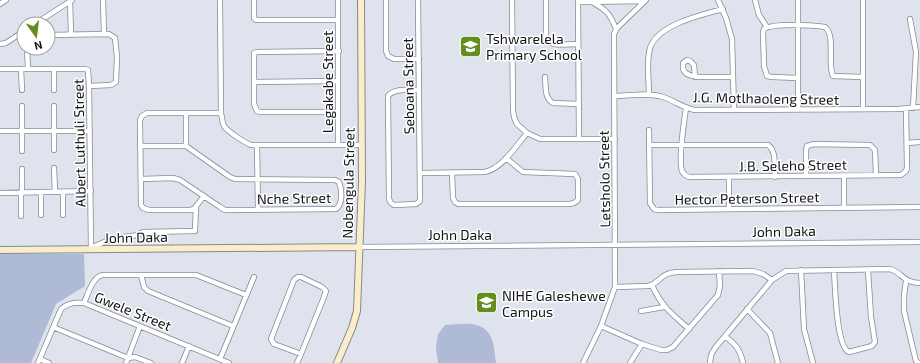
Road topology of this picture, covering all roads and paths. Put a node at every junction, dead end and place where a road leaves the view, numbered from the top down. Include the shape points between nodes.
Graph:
1 (6, 0) edge
2 (103, 0) edge
3 (220, 0) edge
4 (254, 0) edge
5 (338, 0) edge
6 (361, 0) edge
7 (386, 0) edge
8 (418, 0) edge
9 (512, 0) edge
10 (546, 0) edge
11 (645, 0) edge
12 (718, 0) edge
13 (755, 0) edge
14 (798, 0) edge
15 (863, 0) edge
16 (71, 1) edge
17 (578, 1) edge
18 (590, 2) junction
19 (0, 4) edge
20 (723, 9) junction
21 (48, 16) edge
22 (910, 19) dead end
23 (338, 20) junction
24 (798, 26) junction
25 (766, 28) junction
26 (616, 30) junction
27 (71, 34) junction
28 (104, 34) junction
29 (56, 35) edge
30 (16, 36) edge
31 (0, 44) edge
32 (578, 44) junction
33 (338, 51) junction
34 (27, 56) edge
35 (419, 59) junction
36 (0, 69) edge
37 (22, 69) junction
38 (28, 69) junction
39 (54, 69) junction
40 (545, 76) dead end
41 (695, 77) dead end
42 (733, 77) junction
43 (863, 77) junction
44 (798, 78) junction
45 (918, 78) edge
46 (338, 81) junction
47 (254, 82) junction
48 (89, 86) junction
49 (22, 90) dead end
50 (54, 90) dead end
51 (419, 90) junction
52 (649, 95) junction
53 (614, 96) junction
54 (578, 104) junction
55 (22, 106) dead end
56 (54, 106) dead end
57 (920, 107) edge
58 (686, 108) junction
59 (913, 108) junction
60 (798, 109) junction
61 (906, 109) junction
62 (734, 110) junction
63 (864, 110) junction
64 (338, 112) junction
65 (186, 113) junction
66 (221, 113) junction
67 (649, 130) dead end
68 (0, 131) edge
69 (22, 131) junction
70 (54, 131) junction
71 (90, 131) junction
72 (527, 133) junction
73 (614, 139) junction
74 (579, 140) junction
75 (920, 142) edge
76 (907, 143) junction
77 (338, 144) junction
78 (257, 145) junction
79 (362, 145) junction
80 (649, 145) junction
81 (682, 145) junction
82 (140, 146) junction
83 (186, 146) junction
84 (54, 150) dead end
85 (22, 151) dead end
86 (506, 158) junction
87 (54, 168) dead end
88 (22, 169) dead end
89 (420, 172) junction
90 (452, 173) junction
91 (876, 175) junction
92 (806, 176) junction
93 (844, 176) junction
94 (729, 177) junction
95 (774, 177) junction
96 (141, 179) junction
97 (258, 179) junction
98 (91, 191) junction
99 (0, 192) edge
100 (22, 192) junction
101 (41, 192) junction
102 (55, 192) junction
103 (63, 192) junction
104 (204, 196) junction
105 (196, 206) junction
106 (920, 207) edge
107 (844, 208) junction
108 (258, 209) junction
109 (729, 209) junction
110 (41, 215) dead end
111 (63, 215) dead end
112 (21, 216) dead end
113 (920, 242) edge
114 (615, 245) junction
115 (359, 247) junction
116 (91, 249) junction
117 (0, 250) edge
118 (801, 270) junction
119 (834, 270) junction
120 (868, 270) junction
121 (719, 271) junction
122 (140, 275) junction
123 (254, 277) dead end
124 (772, 280) junction
125 (906, 281) junction
126 (920, 283) edge
127 (652, 285) junction
128 (615, 287) junction
129 (246, 296) junction
130 (84, 303) junction
131 (664, 307) junction
132 (747, 309) junction
133 (641, 311) dead end
134 (140, 326) junction
135 (233, 326) junction
136 (601, 326) junction
137 (54, 327) junction
138 (689, 330) junction
139 (725, 336) junction
140 (642, 344) junction
141 (189, 346) junction
142 (301, 354) junction
143 (128, 358) junction
144 (220, 359) junction
145 (39, 361) edge
146 (49, 363) edge
147 (126, 363) edge
148 (151, 363) edge
149 (182, 363) edge
150 (229, 363) edge
151 (297, 363) edge
152 (337, 363) edge
153 (583, 363) edge
154 (630, 363) edge
155 (710, 363) edge
156 (743, 363) edge
157 (778, 363) edge
158 (813, 363) edge
159 (919, 363) edge

1 - 19 street
2 - 28 street
3 - 66 street
4 - 23 street, Legakabe Street via 256,20
5 - 23 street, Legakabe Street
6 - 79 street, Nobengula Street
7 - 35 street via 388,56 394,59
8 - 35 street, Seboana Street
9 - 72 street via 514,117 517,124
10 - 32 street via 546,40 551,44
11 - 18 street
11 - 26 street
12 - 20 street
13 - 25 street
14 - 24 street
15 - 43 street
16 - 21 street
16 - 27 street
17 - 18 street
17 - 32 street
18 - 26 street via 609,13
20 - 42 street via 732,39
20 - 52 street via 678,23 657,38 649,54
22 - 45 street
23 - 33 street, Legakabe Street
24 - 25 street
24 - 43 street via 821,27 828,30 833,76
24 - 44 street
25 - 44 street via 763,32 766,74 772,77
26 - 53 street, Letsholo Street
27 - 28 street
27 - 29 street
28 - 48 street via 113,36 116,40 117,81 111,85
30 - 31 street
32 - 54 street
33 - 46 street, Legakabe Street
33 - 47 street via 255,52
34 - 38 street
35 - 51 street, Seboana Street
36 - 37 street, Albert Luthuli Street
37 - 38 street, Albert Luthuli Street
37 - 49 street
38 - 39 street, Albert Luthuli Street
39 - 48 street, Albert Luthuli Street via 85,69 88,72
39 - 50 street, Albert Luthuli Street
40 - 54 street via 550,102
41 - 42 street
42 - 62 street
43 - 63 street
44 - 60 street
45 - 59 street
46 - 47 street
46 - 64 street, Legakabe Street
47 - 64 street via 254,107 257,111
48 - 71 street, Albert Luthuli Street
51 - 89 street, Seboana Street
51 - 89 street, Seboana Street via 392,91 388,96 388,199 391,203 418,203
52 - 53 street, J.G. Motlhaoleng Street
52 - 58 street, J.G. Motlhaoleng Street via 663,97
53 - 73 street, Letsholo Street
54 - 74 street
55 - 69 street
56 - 70 street
57 - 59 street, J.G. Motlhaoleng Street
58 - 62 street, J.G. Motlhaoleng Street
58 - 81 street, J.B. Seleho Street
59 - 61 street, J.G. Motlhaoleng Street
60 - 62 street, J.G. Motlhaoleng Street
60 - 63 street, J.G. Motlhaoleng Street
61 - 63 street, J.G. Motlhaoleng Street
61 - 76 street, J.B. Seleho Street
64 - 77 street, Legakabe Street
65 - 66 street
65 - 82 street via 146,113 140,120
65 - 83 street
66 - 78 street via 226,128 245,142
67 - 80 street, Hector Peterson Street
68 - 69 street
69 - 70 street
69 - 85 street
70 - 71 street
70 - 84 street
71 - 98 street, Albert Luthuli Street
72 - 74 street via 540,139
72 - 86 street
73 - 74 street
73 - 114 street, Letsholo Street
75 - 76 street
76 - 91 street, J.B. Seleho Street via 907,168 904,174
77 - 78 street
77 - 79 street
78 - 97 street
79 - 115 street, Nobengula Street
80 - 81 street
80 - 109 street, Hector Peterson Street via 650,203 654,208
81 - 94 street, J.B. Seleho Street via 684,174
81 - 95 street via 768,145 774,153
82 - 83 street
82 - 96 street
83 - 97 street, Nche Street via 232,178
86 - 90 street via 490,172
86 - 90 street via 523,172 575,174 578,179 578,200 569,204 458,204 453,198
87 - 102 street
88 - 100 street
89 - 90 street
91 - 92 street via 875,150 870,145 814,144 807,146
91 - 93 street, J.B. Seleho Street
92 - 93 street, J.B. Seleho Street
92 - 95 street, J.B. Seleho Street
93 - 107 street
94 - 95 street, J.B. Seleho Street
94 - 109 street
96 - 104 street, Nche Street via 177,179
96 - 105 street via 141,205 145,210 188,211
97 - 108 street
97 - 108 street, Nche Street via 335,180 340,185 341,202 336,209
98 - 103 street
98 - 116 street, Albert Luthuli Street
99 - 100 street
100 - 101 street
100 - 112 street
101 - 102 street
101 - 110 street
102 - 103 street
103 - 111 street
104 - 105 street
104 - 108 street, Nche Street via 225,210
105 - 116 street via 195,231 143,232 106,241
106 - 107 street, Hector Peterson Street
107 - 109 street, Hector Peterson Street
113 - 114 street, John Daka
114 - 115 street, John Daka
114 - 128 street, Letsholo Street
115 - 116 street, John Daka
115 - 152 street, Nobengula Street via 357,311
116 - 117 street, John Daka
118 - 119 street
118 - 124 street via 786,271
118 - 158 street via 804,329
119 - 120 street
119 - 120 street via 839,325 843,346 849,352 872,346 875,342
120 - 125 street via 893,270
121 - 124 street via 753,271
121 - 127 street via 670,272
121 - 138 street via 718,295
122 - 129 street via 196,275
122 - 130 street via 100,275
122 - 135 street via 148,291
123 - 129 street
124 - 132 street
125 - 126 street
125 - 159 street via 904,311 916,361
127 - 128 street
127 - 131 street
128 - 136 street, Letsholo Street
129 - 135 street
130 - 134 street, Gwele Street
130 - 137 street, Gwele Street via 73,303 63,307
131 - 133 street
131 - 138 street
132 - 139 street
132 - 157 street via 770,333
134 - 141 street, Gwele Street
134 - 143 street
135 - 144 street
136 - 140 street
136 - 153 street, Letsholo Street
137 - 143 street
137 - 145 street, Gwele Street
138 - 140 street via 667,350
139 - 155 street via 711,355
139 - 156 street via 739,349
140 - 154 street
141 - 144 street, Gwele Street
141 - 149 street
142 - 142 street via 326,291 298,277 294,280 271,339 274,344
142 - 151 street
143 - 147 street
143 - 148 street via 135,357
144 - 150 street, Gwele Street
145 - 146 street

